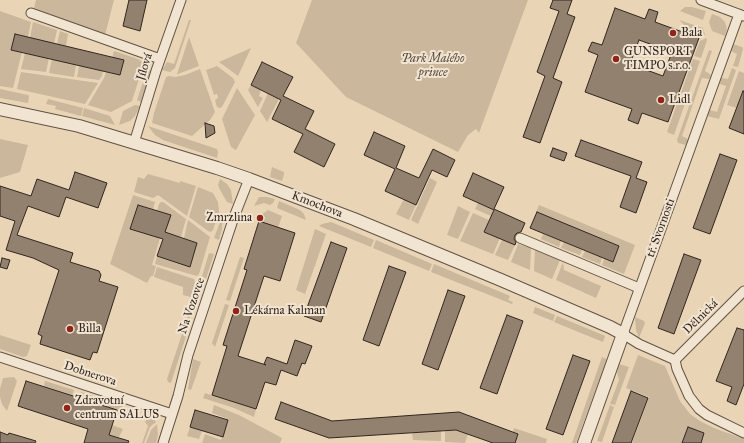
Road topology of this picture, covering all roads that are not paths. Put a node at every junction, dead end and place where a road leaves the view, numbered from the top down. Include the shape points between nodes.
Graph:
1 (181, 0) edge
2 (700, 0) edge
3 (31, 13) dead end
4 (742, 15) edge
5 (160, 59) junction
6 (0, 109) edge
7 (134, 143) junction
8 (249, 179) junction
9 (520, 238) dead end
10 (639, 288) junction
11 (744, 291) edge
12 (623, 334) junction
13 (0, 357) edge
14 (675, 360) junction
15 (172, 414) junction
16 (744, 433) edge
17 (163, 443) edge
18 (584, 443) edge

1 - 5 street, Jílová
2 - 4 street
3 - 5 street
4 - 10 street, tř. Svornosti
5 - 7 street, Jílová
6 - 7 street, Kmochova via 58,121
7 - 8 street, Kmochova
8 - 12 street, Kmochova via 354,219
8 - 15 street, Na Vozovce via 190,348
9 - 10 street
10 - 12 street, tř. Svornosti
11 - 14 street, Dělnická
12 - 14 street
12 - 18 street, tř. Svornosti
13 - 15 street, Dobnerova
14 - 16 street via 689,396 698,408
15 - 17 street, Na Vozovce

